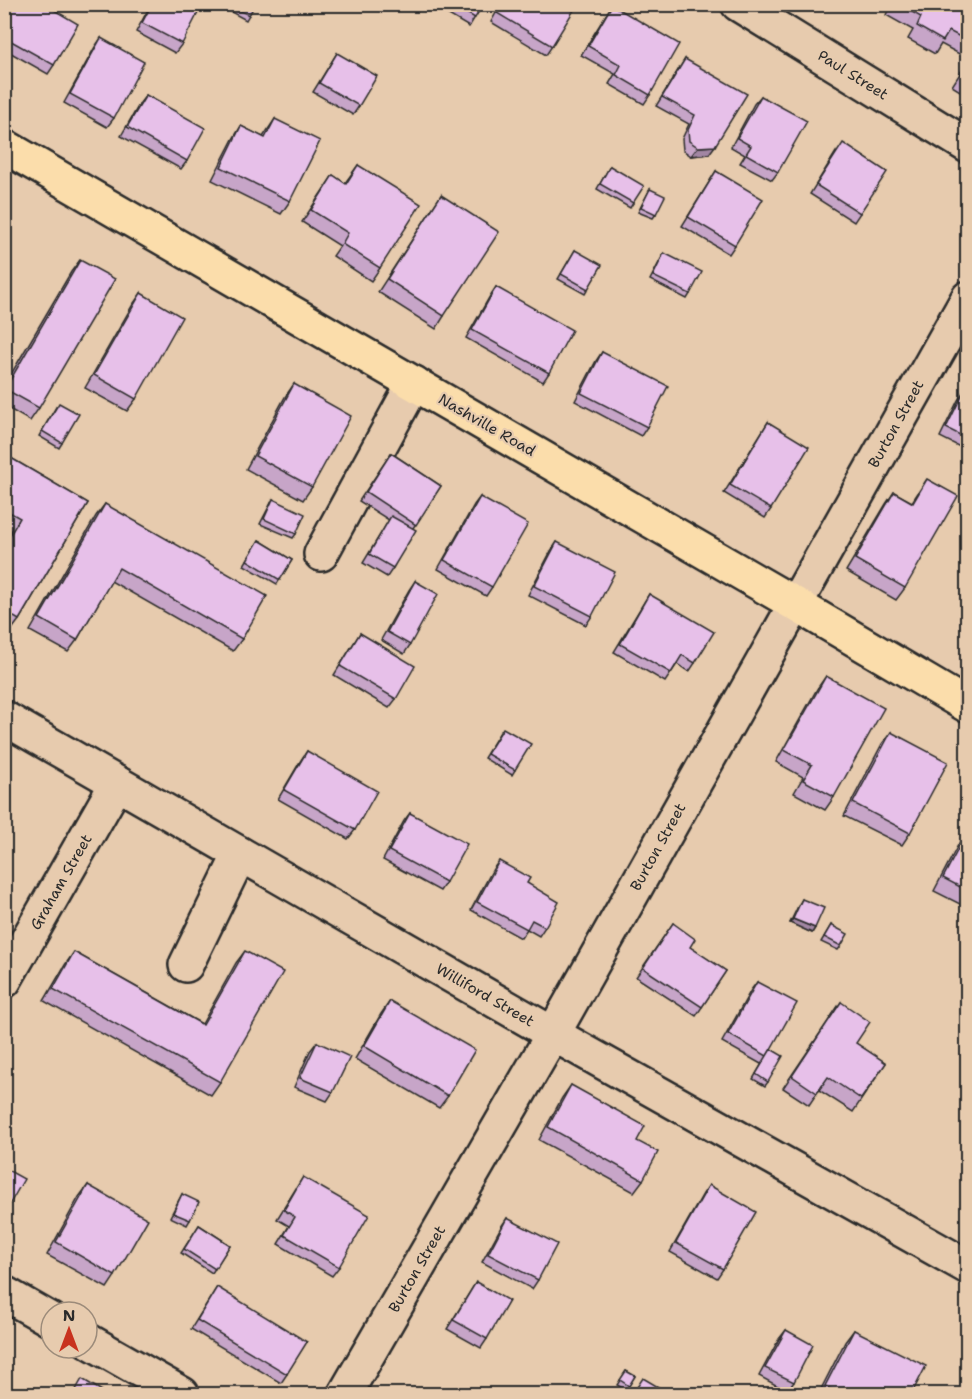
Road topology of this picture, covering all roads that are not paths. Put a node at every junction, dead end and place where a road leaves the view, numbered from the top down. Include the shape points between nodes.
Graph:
1 (738, 4) edge
2 (4, 146) edge
3 (968, 146) edge
4 (968, 298) edge
5 (414, 383) junction
6 (321, 554) dead end
7 (795, 604) junction
8 (968, 706) edge
9 (4, 718) edge
10 (117, 783) junction
11 (240, 854) junction
12 (186, 966) dead end
13 (4, 981) edge
14 (553, 1034) junction
15 (968, 1267) edge
16 (4, 1293) edge
17 (39, 1313) edge
18 (99, 1347) edge
19 (182, 1395) edge
20 (345, 1395) edge

1 - 3 street, Paul Street
2 - 5 main road, Nashville Road
4 - 7 street, Burton Street
5 - 6 street
5 - 7 main road, Nashville Road
7 - 8 main road, Nashville Road
7 - 14 street, Burton Street
9 - 10 street, Williford Street
10 - 11 street, Williford Street
10 - 13 street, Graham Street
11 - 12 street
11 - 14 street, Williford Street
14 - 15 street, Williford Street
14 - 20 street, Burton Street
16 - 17 street
18 - 19 street

